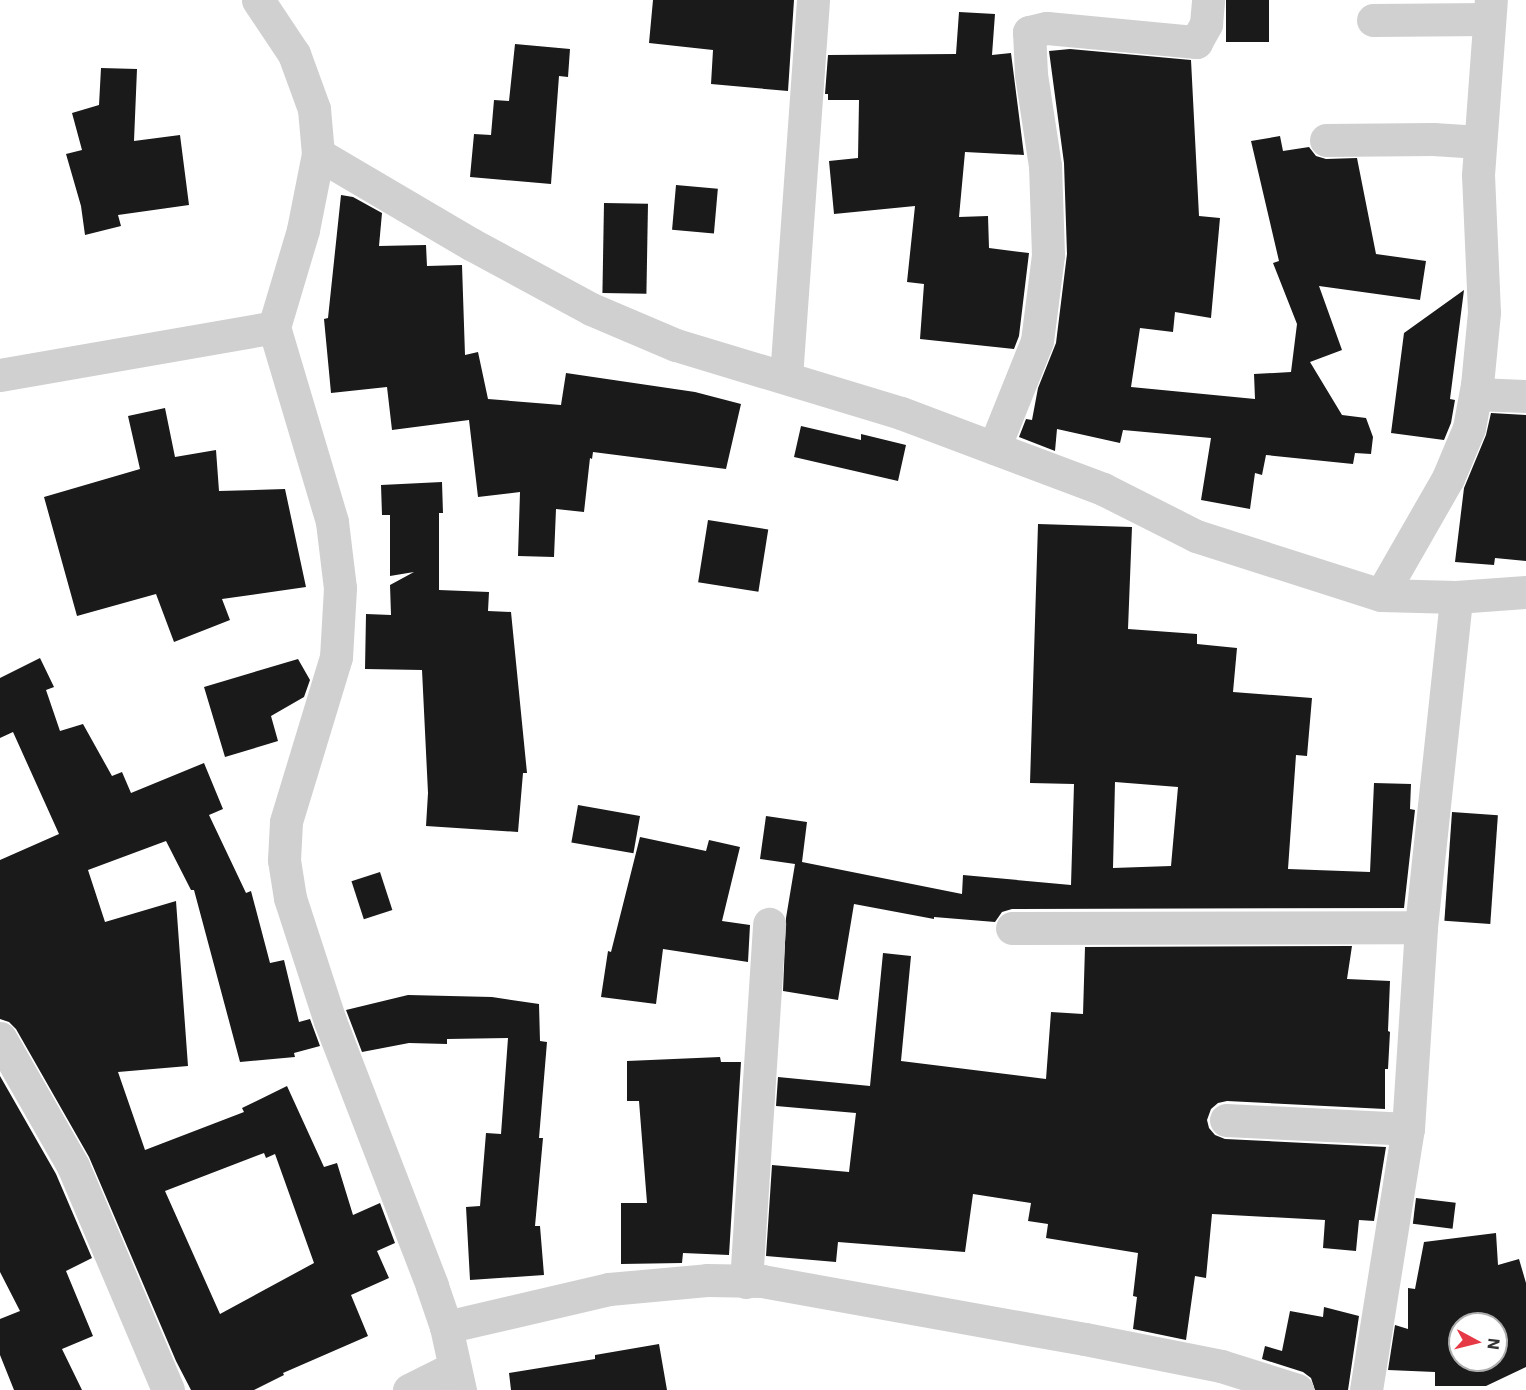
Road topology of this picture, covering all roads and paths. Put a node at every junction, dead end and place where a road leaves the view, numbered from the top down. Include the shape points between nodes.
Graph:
1 (258, 0) edge
2 (813, 0) edge
3 (1208, 0) edge
4 (1490, 10) edge
5 (1373, 20) dead end
6 (1326, 140) dead end
7 (1480, 142) junction
8 (318, 154) junction
9 (274, 327) junction
10 (0, 375) edge
11 (786, 376) junction
12 (1476, 394) junction
13 (1526, 396) edge
14 (994, 448) junction
15 (1526, 592) edge
16 (1381, 595) junction
17 (1456, 597) junction
18 (769, 924) dead end
19 (1421, 927) junction
20 (1012, 928) dead end
21 (0, 1038) edge
22 (1226, 1120) dead end
23 (1408, 1129) junction
24 (746, 1282) junction
25 (446, 1327) junction
26 (458, 1379) edge
27 (168, 1390) edge
28 (409, 1390) edge
29 (1297, 1390) edge
30 (1366, 1390) edge

1 - 8 street via 294,54 314,109
2 - 11 street
3 - 14 street via 1206,24 1196,42 1047,28 1029,32 1045,166 1048,255 1037,341
4 - 5 street
4 - 7 street
6 - 7 street
7 - 12 street via 1484,312
8 - 9 street via 303,230
8 - 11 street via 591,309 676,345
9 - 10 street
9 - 25 street via 332,522 340,588 336,657 286,822 285,861 290,898 330,1021
11 - 14 street
12 - 13 street
12 - 16 street via 1469,428 1448,478
14 - 16 street via 1103,489 1196,536
15 - 17 street
16 - 17 street
17 - 19 street
18 - 24 street
19 - 20 street
19 - 23 street
21 - 27 street via 73,1166
22 - 23 street
23 - 30 street
24 - 25 street via 707,1280 609,1289
24 - 29 street via 762,1281 1084,1339 1221,1366
25 - 26 street
26 - 28 street

